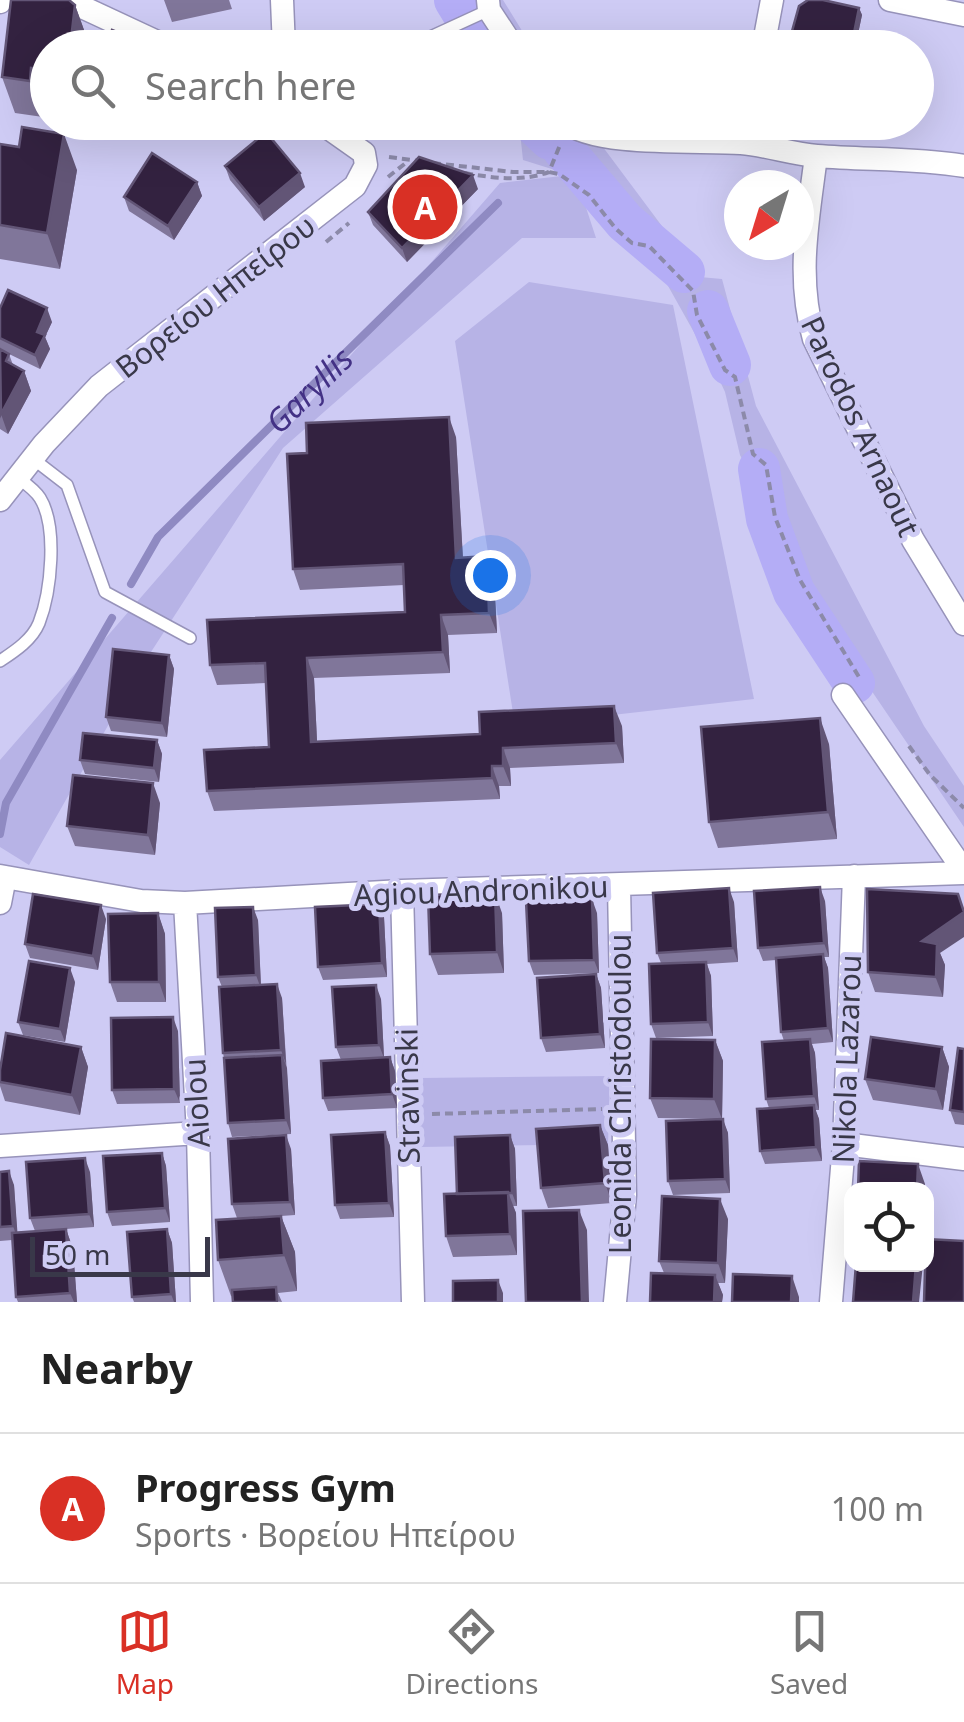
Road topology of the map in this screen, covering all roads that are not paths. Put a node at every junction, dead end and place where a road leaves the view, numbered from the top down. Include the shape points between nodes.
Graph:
1 (67, 0) edge
2 (282, 0) edge
3 (772, 0) edge
4 (890, 0) edge
5 (484, 9) edge
6 (964, 15) edge
7 (131, 30) edge
8 (283, 30) edge
9 (448, 30) edge
10 (500, 30) edge
11 (766, 30) edge
12 (346, 140) edge
13 (767, 140) edge
14 (816, 156) junction
15 (964, 166) edge
16 (17, 468) edge
17 (0, 500) edge
18 (964, 624) edge
19 (190, 638) dead end
20 (0, 661) edge
21 (853, 688) road end
22 (964, 872) edge
23 (2, 876) edge
24 (854, 876) junction
25 (620, 886) junction
26 (402, 891) junction
27 (0, 903) edge
28 (185, 904) junction
29 (198, 1134) junction
30 (844, 1144) junction
31 (0, 1146) edge
32 (964, 1159) edge
33 (202, 1302) edge
34 (413, 1302) edge
35 (615, 1302) edge
36 (830, 1302) edge

1 - 7 street
2 - 8 street
3 - 11 street
4 - 6 street
5 - 9 lane
5 - 10 street
12 - 16 street, Βορείου Ηπείρου via 364,153 366,165 355,186 99,386
13 - 14 street
14 - 15 street
14 - 18 street, Parodos Arnaout via 802,278 814,339 913,540
16 - 17 street, Βορείου Ηπείρου
16 - 19 lane via 68,485 105,592
16 - 20 lane via 46,512 50,565 38,625
21 - 22 street
22 - 24 street, Agiou Andronikou
23 - 27 street
23 - 28 street, Agiou Andronikou
24 - 25 street, Agiou Andronikou
24 - 30 street, Nikola Lazarou
25 - 26 street, Agiou Andronikou
25 - 35 street, Leonida Christodoulou via 625,1195
26 - 28 street, Agiou Andronikou
26 - 34 street, Stravinski
28 - 29 street, Aiolou
29 - 31 street
29 - 33 street, Aiolou
30 - 32 street
30 - 36 street, Nikola Lazarou

